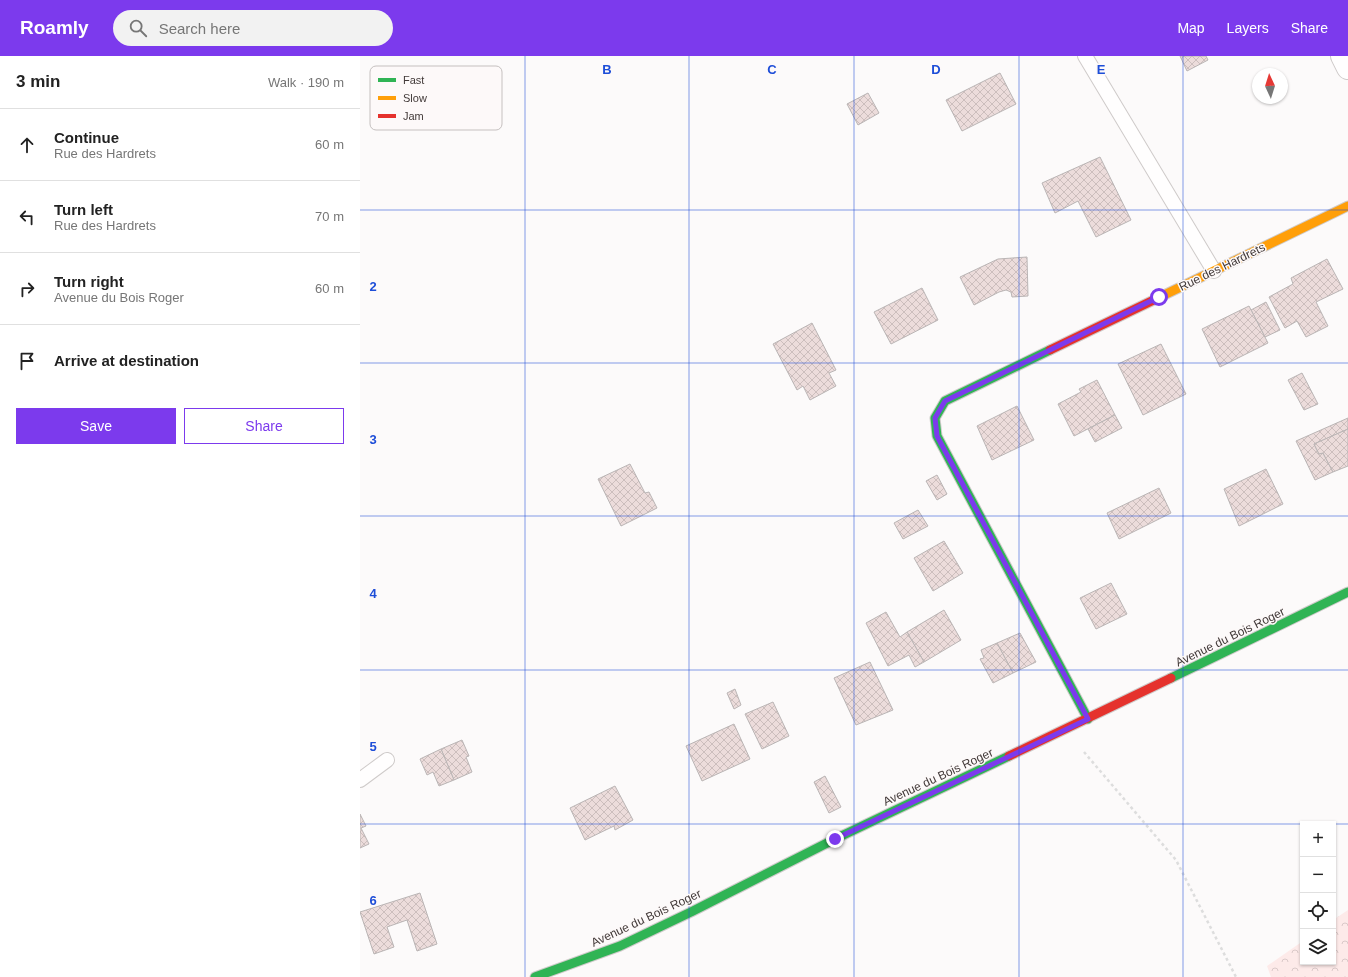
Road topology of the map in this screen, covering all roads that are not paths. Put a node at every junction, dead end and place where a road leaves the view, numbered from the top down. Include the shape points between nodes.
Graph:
1 (1085, 56) edge
2 (1342, 56) edge
3 (1348, 68) edge
4 (1348, 206) edge
5 (1214, 271) junction
6 (1348, 592) edge
7 (1088, 719) junction
8 (387, 760) dead end
9 (360, 780) edge
10 (535, 977) edge

1 - 5 lane
2 - 3 street
4 - 5 main road, Rue des Hardrets
5 - 7 main road, Rue des Hardrets via 945,401 935,418 937,436
6 - 7 main road, Avenue du Bois Roger
7 - 10 main road, Avenue du Bois Roger via 835,839 620,946
8 - 9 lane

